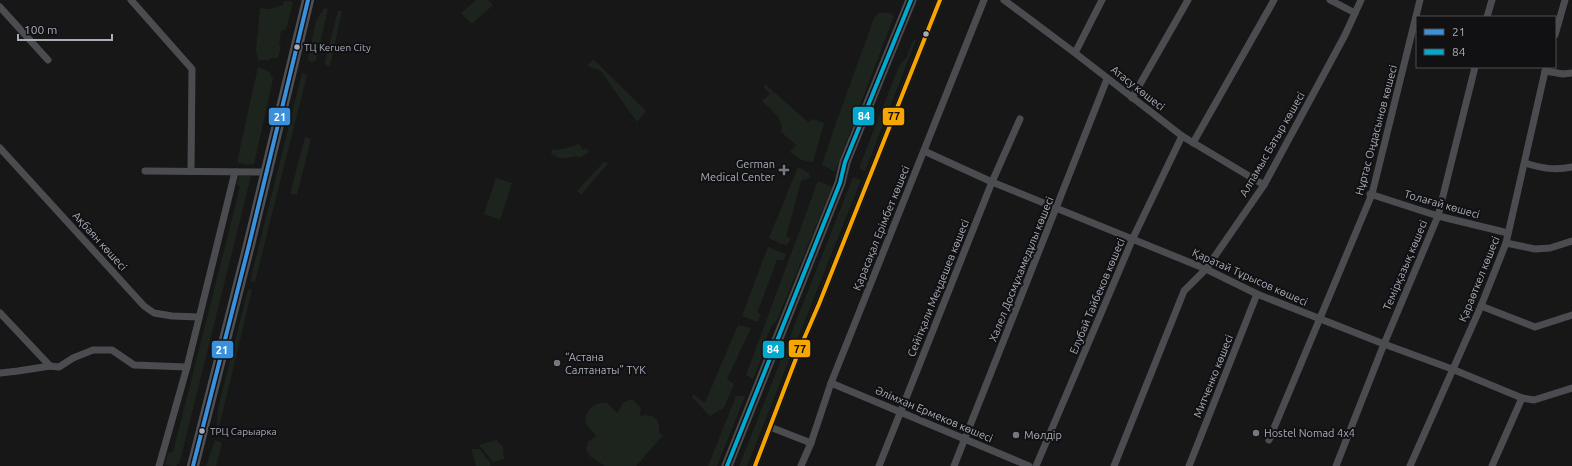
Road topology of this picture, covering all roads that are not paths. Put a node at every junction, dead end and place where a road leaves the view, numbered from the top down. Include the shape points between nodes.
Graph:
1 (131, 0) edge
2 (308, 0) edge
3 (911, 0) edge
4 (919, 0) edge
5 (940, 0) edge
6 (984, 0) edge
7 (1004, 0) edge
8 (1102, 0) edge
9 (1188, 0) edge
10 (1274, 0) edge
11 (1330, 0) edge
12 (1361, 0) edge
13 (1420, 0) edge
14 (1492, 0) edge
15 (1565, 0) edge
16 (0, 7) edge
17 (1355, 13) junction
18 (1488, 16) edge
19 (1556, 32) edge
20 (1075, 53) junction
21 (48, 60) dead end
22 (1475, 68) edge
23 (1546, 69) edge
24 (1572, 73) edge
25 (1107, 79) junction
26 (1132, 98) junction
27 (1020, 119) dead end
28 (1182, 136) junction
29 (1193, 143) junction
30 (0, 148) edge
31 (924, 151) junction
32 (1525, 163) junction
33 (1572, 167) edge
34 (144, 171) dead end
35 (191, 171) junction
36 (235, 172) junction
37 (266, 172) junction
38 (992, 182) junction
39 (840, 183) junction
40 (1264, 185) junction
41 (1371, 194) junction
42 (1056, 208) junction
43 (1438, 216) junction
44 (1508, 233) junction
45 (1133, 238) junction
46 (1572, 241) edge
47 (1506, 243) junction
48 (1206, 269) junction
49 (1257, 294) junction
50 (1481, 306) junction
51 (0, 313) edge
52 (1572, 316) edge
53 (199, 317) junction
54 (1319, 318) junction
55 (1384, 344) junction
56 (50, 366) junction
57 (187, 367) junction
58 (1452, 369) junction
59 (0, 372) edge
60 (831, 383) junction
61 (1572, 388) edge
62 (1522, 398) junction
63 (901, 412) junction
64 (770, 427) junction
65 (964, 440) junction
66 (1269, 440) dead end
67 (811, 443) junction
68 (159, 466) edge
69 (193, 466) edge
70 (727, 466) edge
71 (755, 466) edge
72 (801, 466) edge
73 (879, 466) edge
74 (954, 466) edge
75 (1029, 466) edge
76 (1036, 466) edge
77 (1114, 466) edge
78 (1189, 466) edge
79 (1336, 466) edge
80 (1410, 466) edge
81 (1492, 466) edge

1 - 35 street via 192,69
2 - 37 main road
3 - 39 main road via 845,162
4 - 39 main road via 852,166
5 - 64 street
6 - 31 street, Қарасақал Ерімбет көшесі
7 - 20 street, Атасу көшесі
8 - 20 street
9 - 26 street
10 - 29 street
11 - 17 street
12 - 17 street, Алпамыс Батыр көшесі
13 - 41 street, Нұртас Оңдасынов көшесі
14 - 18 street
15 - 19 street
16 - 21 street
17 - 40 street, Алпамыс Батыр көшесі
20 - 25 street, Атасу көшесі
22 - 43 street, Темірқазық көшесі
23 - 24 street via 1563,74
23 - 32 street, Қараөткел көшесі
25 - 26 street, Атасу көшесі
25 - 42 street, Халел Досмұхамедұлы көшесі
26 - 28 street, Атасу көшесі
27 - 38 street, Сейітқали Меңдешев көшесі
28 - 29 street, Атасу көшесі
28 - 45 street, Елубай Тайбеков көшесі
29 - 40 street, Атасу көшесі
30 - 53 street, Ақбаян көшесі via 144,306 154,313
31 - 38 street, Қаратай Тұрысов көшесі
31 - 60 street, Қарасақал Ерімбет көшесі
32 - 33 street via 1548,169 1562,170
32 - 44 street, Қараөткел көшесі
34 - 35 street
35 - 36 street
36 - 37 street
36 - 53 street
37 - 69 main road
38 - 42 street, Қаратай Тұрысов көшесі
38 - 63 street, Сейітқали Меңдешев көшесі
39 - 70 main road
40 - 48 street, Алпамыс Батыр көшесі
41 - 43 street, Толағай көшесі
41 - 54 street, Нұртас Оңдасынов көшесі
42 - 45 street, Қаратай Тұрысов көшесі
42 - 65 street, Халел Досмұхамедұлы көшесі
43 - 44 street, Толағай көшесі
43 - 55 street, Темірқазық көшесі
44 - 47 street, Қараөткел көшесі
45 - 48 street, Қаратай Тұрысов көшесі
45 - 76 street, Елубай Тайбеков көшесі
46 - 47 street via 1550,248 1535,249
47 - 50 street, Қараөткел көшесі
48 - 49 street, Қаратай Тұрысов көшесі
48 - 77 street, Алпамыс Батыр көшесі via 1184,291
49 - 54 street, Қаратай Тұрысов көшесі
49 - 78 street, Митченко көшесі
50 - 52 street via 1536,327
50 - 58 street, Қараөткел көшесі
51 - 56 street
53 - 57 street
54 - 55 street, Қаратай Тұрысов көшесі
54 - 66 street, Нұртас Оңдасынов көшесі
55 - 58 street, Қаратай Тұрысов көшесі
55 - 79 street, Темірқазық көшесі
56 - 57 street via 59,367 93,350 112,350 134,365
56 - 59 street
57 - 68 street
58 - 62 street, Қаратай Тұрысов көшесі
58 - 80 street, Қараөткел көшесі
60 - 63 street, Әлімхан Ермеков көшесі
60 - 67 street, Қарасақал Ерімбет көшесі
61 - 62 street, Қаратай Тұрысов көшесі via 1534,400
62 - 81 street
63 - 65 street, Әлімхан Ермеков көшесі
63 - 73 street, Сейітқали Меңдешев көшесі
64 - 67 street
64 - 71 street
65 - 74 street, Халел Досмұхамедұлы көшесі
65 - 75 street, Әлімхан Ермеков көшесі
67 - 72 street, Қарасақал Ерімбет көшесі

